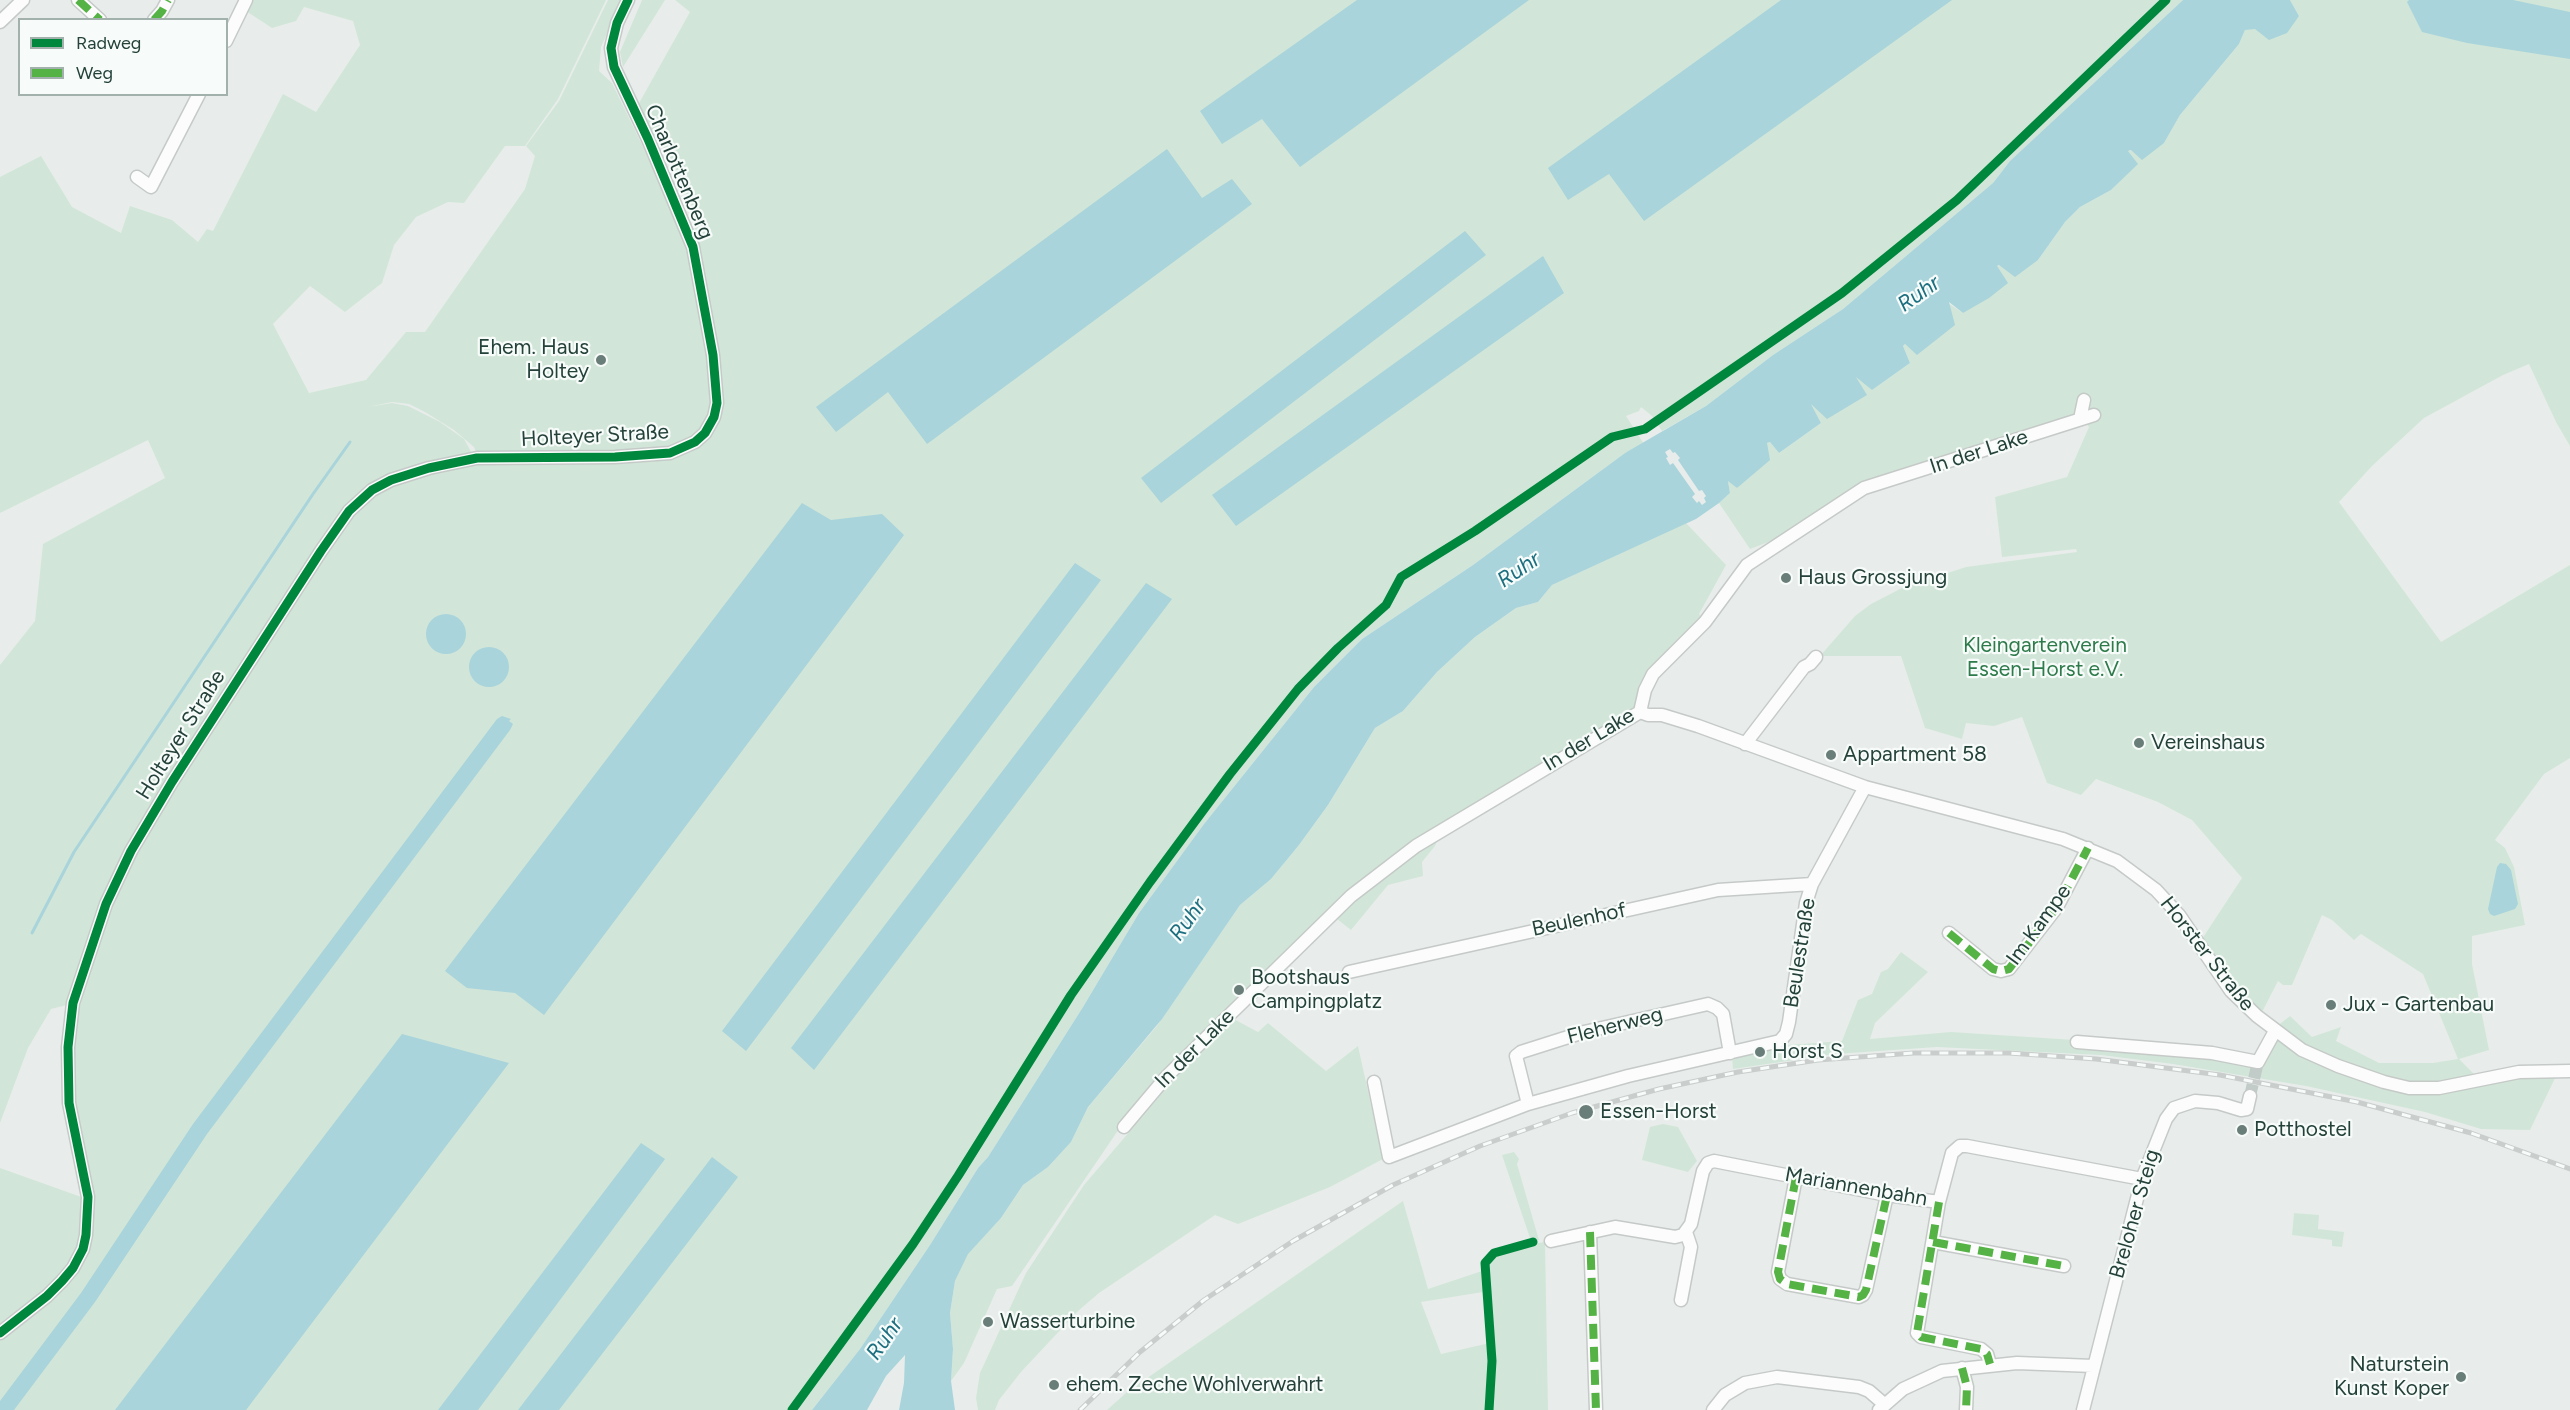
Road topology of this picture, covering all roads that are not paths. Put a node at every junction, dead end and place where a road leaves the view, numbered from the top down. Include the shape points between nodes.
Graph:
1 (23, 0) edge
2 (78, 0) edge
3 (168, 0) edge
4 (246, 0) edge
5 (628, 0) edge
6 (98, 18) edge
7 (156, 18) edge
8 (0, 22) edge
9 (228, 37) edge
10 (198, 96) edge
11 (137, 177) dead end
12 (2084, 400) dead end
13 (2094, 416) dead end
14 (2080, 419) junction
15 (705, 433) joint
16 (1816, 657) dead end
17 (1642, 707) junction
18 (1745, 744) junction
19 (1865, 787) junction
20 (2088, 848) junction
21 (1812, 884) junction
22 (1949, 933) dead end
23 (1349, 972) dead end
24 (2275, 1031) junction
25 (2078, 1042) dead end
26 (1730, 1053) junction
27 (2570, 1071) edge
28 (1374, 1082) dead end
29 (2250, 1096) dead end
30 (1528, 1104) junction
31 (1124, 1127) dead end
32 (1796, 1177) junction
33 (2142, 1179) junction
34 (1887, 1195) junction
35 (1939, 1202) junction
36 (1590, 1232) junction
37 (1686, 1232) junction
38 (1551, 1241) dead end
39 (1933, 1242) junction
40 (2064, 1266) dead end
41 (1681, 1300) dead end
42 (0, 1333) edge
43 (1990, 1364) junction
44 (2093, 1366) junction
45 (1962, 1368) junction
46 (1882, 1407) edge
47 (1596, 1410) edge
48 (1713, 1410) edge
49 (1966, 1410) edge
50 (2083, 1410) edge

1 - 8 street
2 - 6 street
3 - 7 street
4 - 9 street
5 - 15 street, Charlottenberg via 611,48 614,67 693,247 716,385 714,417
10 - 11 street via 152,187
12 - 14 street
13 - 14 street, In der Lake
14 - 17 street, In der Lake via 1850,495 1747,565 1705,622 1653,674
15 - 42 street, Holteyer Straße via 670,453 477,458 458,462 391,480 372,490 349,511 172,782 131,851 106,904 73,1003 68,1047 69,1103 88,1197 83,1249 62,1281
16 - 18 street
17 - 18 street, Horster Straße via 1648,715 1662,715
17 - 31 street, In der Lake via 1416,846 1351,896 1167,1076
18 - 19 street, Horster Straße
19 - 20 street, Horster Straße
19 - 21 street, Beulestraße
20 - 22 street, Im Kampe via 2057,907 2009,969 1993,969
20 - 24 street, Horster Straße via 2117,861 2156,890 2179,915 2231,991
21 - 23 street, Beulenhof via 1718,890
21 - 26 street, Beulestraße via 1787,1031 1780,1041
24 - 25 street via 2258,1062 2212,1053
24 - 27 street, Horster Straße via 2314,1056 2409,1088 2439,1088 2519,1072
26 - 30 street
26 - 30 street, Fleherweg via 1723,1014 1708,1004 1584,1032 1516,1056
28 - 30 street via 1389,1157
29 - 33 street, Breloher Steig via 2247,1109 2241,1110 2204,1101 2174,1108
32 - 34 street, Mariannenbahn
32 - 34 street via 1778,1274 1786,1284 1863,1295
32 - 37 street, Mariannenbahn via 1720,1161 1708,1163 1701,1174
33 - 35 street, Mariannenbahn via 1960,1146 1950,1155
33 - 44 street, Breloher Steig
34 - 35 street, Mariannenbahn
35 - 39 street
36 - 37 street via 1620,1227 1676,1237
36 - 38 street
36 - 47 street
37 - 41 street, Mariannenbahn via 1691,1246
39 - 40 street
39 - 43 street via 1917,1333 1981,1349
43 - 44 street
43 - 45 street
44 - 50 street, Breloher Steig
45 - 46 street via 1917,1381
45 - 49 street via 1967,1387
46 - 48 street via 1869,1391 1859,1387 1777,1377 1740,1386 1725,1395

